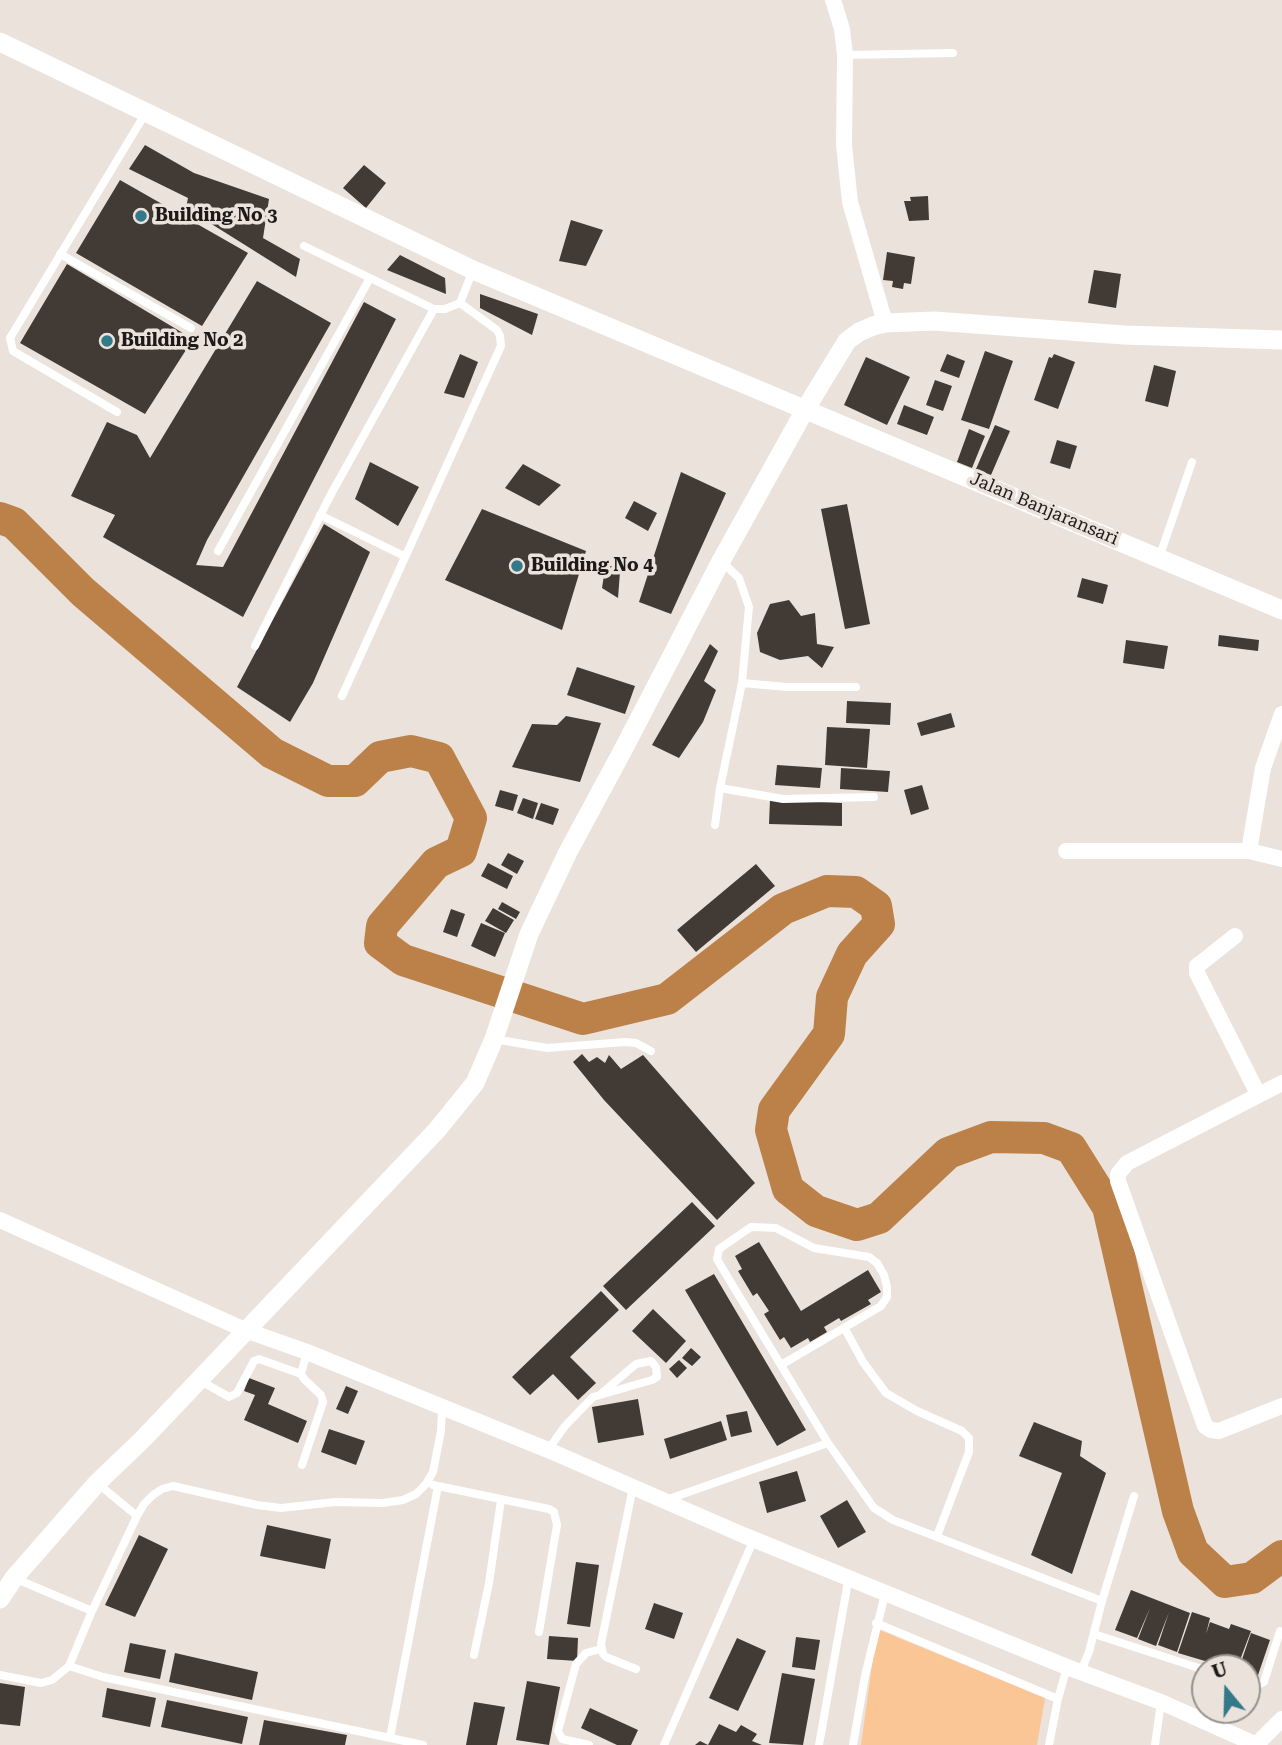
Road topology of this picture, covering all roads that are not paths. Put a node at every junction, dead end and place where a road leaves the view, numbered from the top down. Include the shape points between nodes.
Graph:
1 (833, 0) edge
2 (0, 42) edge
3 (953, 54) dead end
4 (845, 55) junction
5 (146, 111) junction
6 (304, 246) dead end
7 (60, 254) junction
8 (473, 270) junction
9 (370, 278) junction
10 (460, 303) junction
11 (435, 309) junction
12 (886, 323) junction
13 (191, 328) dead end
14 (1282, 340) edge
15 (806, 408) junction
16 (117, 412) dead end
17 (1192, 462) dead end
18 (320, 515) junction
19 (218, 551) dead end
20 (404, 556) junction
21 (1159, 558) junction
22 (721, 561) junction
23 (1282, 610) edge
24 (255, 646) dead end
25 (742, 682) junction
26 (856, 687) dead end
27 (342, 696) dead end
28 (1282, 715) edge
29 (720, 788) junction
30 (874, 797) dead end
31 (715, 825) dead end
32 (1066, 851) dead end
33 (1249, 851) junction
34 (1282, 859) edge
35 (1235, 936) dead end
36 (494, 1040) junction
37 (651, 1051) dead end
38 (1282, 1083) edge
39 (1258, 1094) junction
40 (0, 1220) edge
41 (845, 1329) junction
42 (245, 1330) junction
43 (307, 1352) junction
44 (781, 1365) junction
45 (301, 1374) junction
46 (198, 1380) junction
47 (603, 1393) junction
48 (442, 1406) junction
49 (1282, 1406) edge
50 (828, 1443) junction
51 (548, 1450) junction
52 (302, 1465) dead end
53 (97, 1483) junction
54 (426, 1484) junction
55 (438, 1486) junction
56 (633, 1487) junction
57 (1134, 1496) dead end
58 (501, 1500) junction
59 (663, 1501) junction
60 (137, 1516) junction
61 (937, 1536) junction
62 (754, 1539) junction
63 (849, 1576) junction
64 (14, 1578) junction
65 (885, 1594) junction
66 (0, 1599) edge
67 (1101, 1601) junction
68 (92, 1611) junction
69 (876, 1623) junction
70 (1280, 1631) edge
71 (539, 1632) dead end
72 (1094, 1634) junction
73 (601, 1649) junction
74 (474, 1655) dead end
75 (1191, 1665) edge
76 (69, 1666) junction
77 (636, 1669) dead end
78 (1074, 1669) junction
79 (0, 1675) edge
80 (1261, 1684) edge
81 (1058, 1699) junction
82 (1161, 1702) junction
83 (1282, 1719) edge
84 (390, 1738) junction
85 (423, 1745) edge
86 (589, 1745) edge
87 (664, 1745) edge
88 (819, 1745) edge
89 (853, 1745) edge
90 (1049, 1745) edge
91 (1155, 1745) edge
92 (1256, 1745) edge

1 - 4 street
2 - 5 street, Jalan Banjaransari
3 - 4 lane
4 - 12 street via 844,145 850,202
5 - 7 lane
5 - 8 street, Jalan Banjaransari
6 - 9 lane
7 - 13 lane
7 - 16 lane via 10,345
8 - 10 lane
8 - 15 street, Jalan Banjaransari
9 - 11 lane
9 - 19 lane
10 - 11 lane
10 - 20 lane via 498,330 501,346
11 - 18 lane
12 - 14 street via 934,321 1124,335
12 - 15 street via 847,341
15 - 21 street, Jalan Banjaransari
15 - 22 street
17 - 21 lane
18 - 20 lane
18 - 24 lane
20 - 27 lane
21 - 23 street, Jalan Banjaransari
22 - 25 lane via 739,578 749,607
22 - 36 street via 551,885 529,934
25 - 26 lane
25 - 29 lane
28 - 33 street via 1263,768
29 - 30 lane via 783,799
29 - 31 lane
32 - 33 street
33 - 34 street
35 - 39 street via 1197,966 1197,973
36 - 37 lane via 547,1048 625,1042
36 - 42 street via 474,1083 450,1116
38 - 39 street
39 - 49 street via 1127,1163 1118,1181 1205,1426 1219,1431
40 - 42 street
41 - 44 lane
41 - 44 lane via 881,1306 887,1297 877,1263 869,1257 814,1248 776,1227 751,1227 719,1249 717,1259
41 - 61 lane via 886,1393 969,1438 969,1452
42 - 43 street
42 - 46 street
43 - 45 lane
43 - 48 street
44 - 50 lane
45 - 46 lane via 259,1359 237,1393 229,1397
45 - 52 lane via 323,1402
46 - 53 street
47 - 47 lane via 652,1380 658,1371 651,1361 641,1361
47 - 51 lane via 586,1403
48 - 51 street
48 - 54 lane via 436,1463
50 - 59 lane
50 - 61 lane via 874,1508
51 - 56 street
53 - 60 lane
53 - 64 street
54 - 55 lane
54 - 60 lane via 403,1500 281,1507 173,1486 153,1495
55 - 58 lane
55 - 84 lane
56 - 59 street
56 - 73 lane
57 - 67 lane
58 - 71 lane via 549,1509 556,1517
58 - 74 lane
59 - 62 street
60 - 68 lane
61 - 67 lane
62 - 63 street
62 - 87 lane
63 - 65 street
63 - 88 lane
64 - 66 street
64 - 68 lane
65 - 69 lane
65 - 78 street
67 - 72 lane
68 - 76 lane
69 - 81 lane
69 - 89 lane
70 - 80 lane
72 - 75 lane
72 - 78 lane
73 - 77 lane via 606,1657
73 - 86 lane via 586,1653 576,1664 558,1731 562,1740
76 - 79 lane via 41,1683
76 - 84 lane
78 - 81 lane
78 - 82 street
81 - 90 lane
82 - 91 lane
82 - 92 street
83 - 92 street
84 - 85 lane

